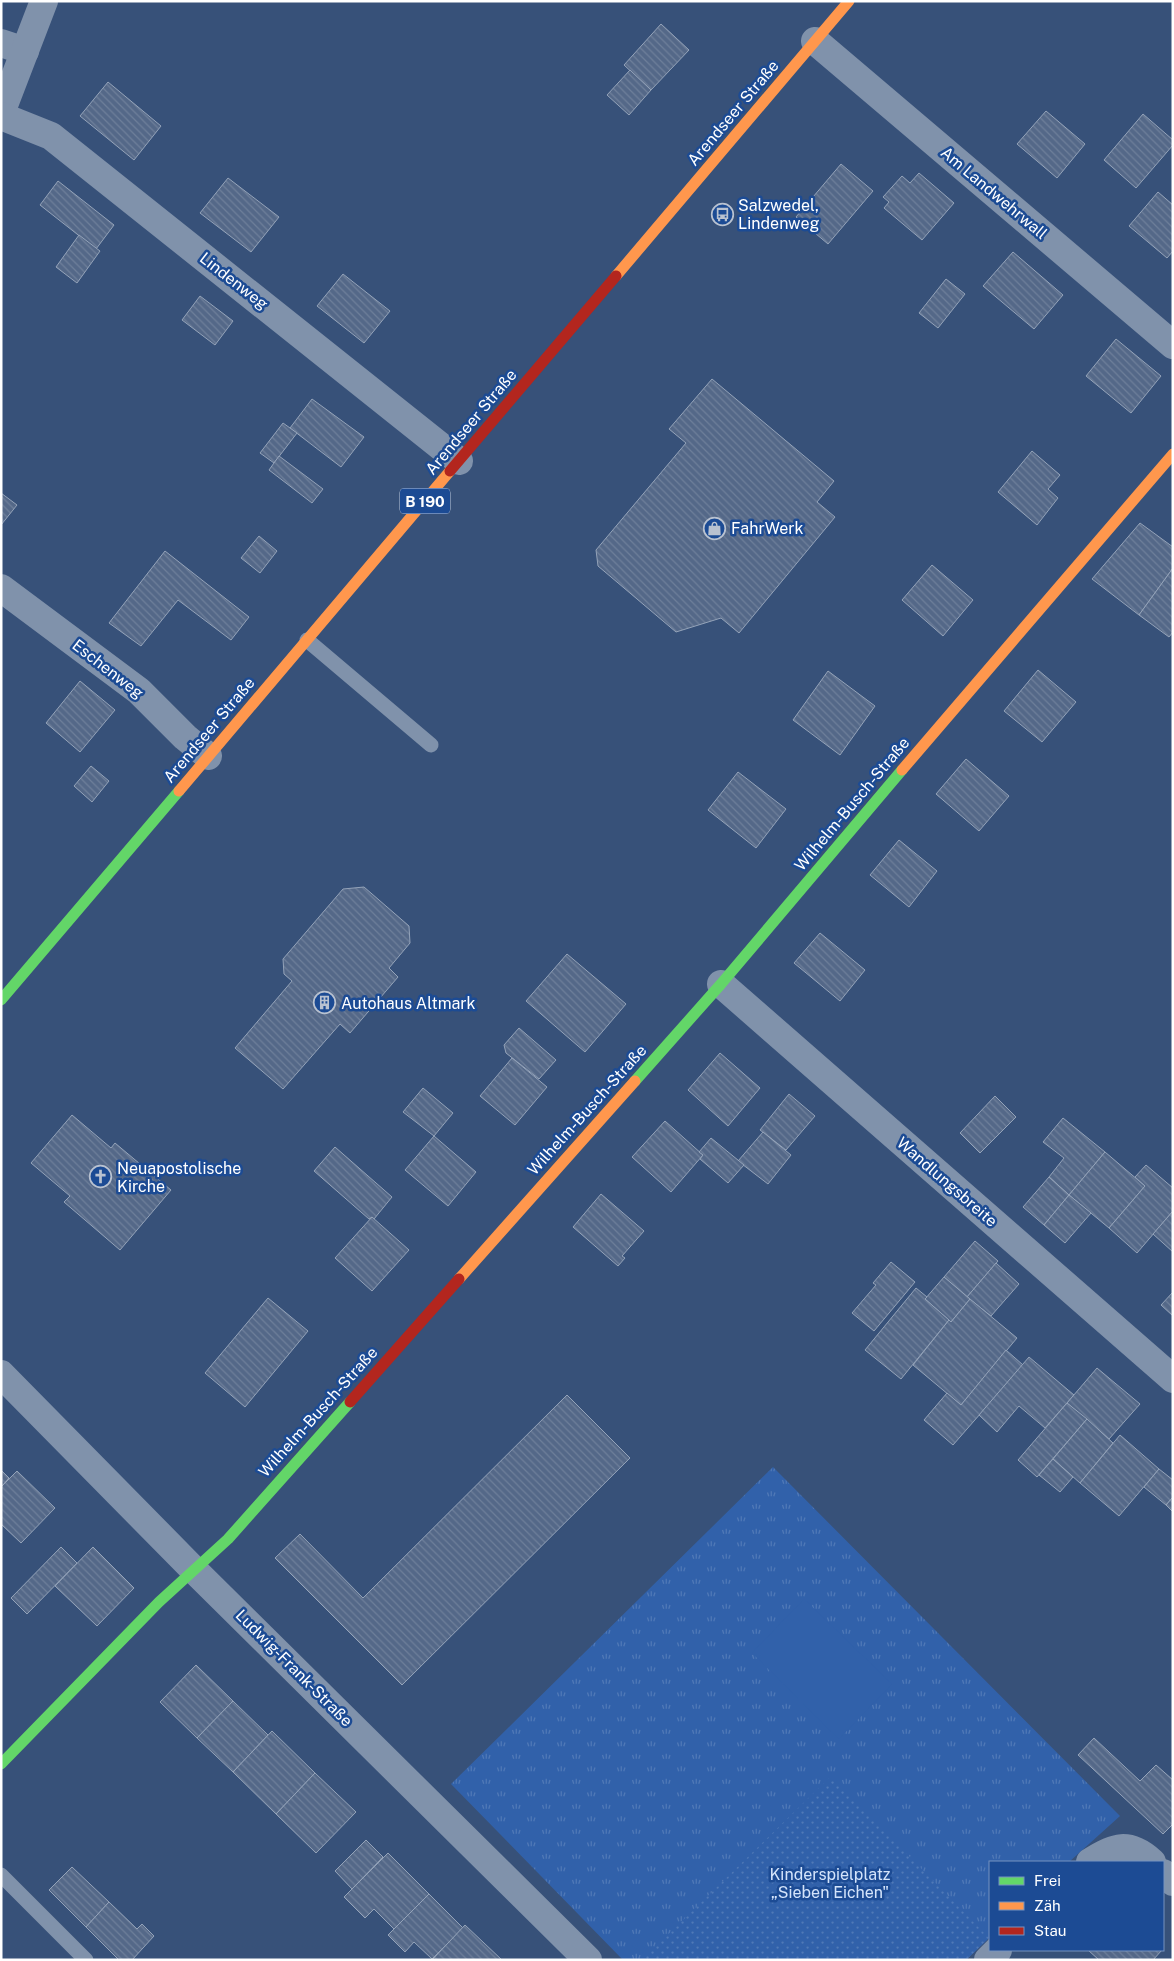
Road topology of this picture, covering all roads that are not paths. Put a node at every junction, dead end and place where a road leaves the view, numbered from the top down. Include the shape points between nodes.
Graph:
1 (44, 1) edge
2 (849, 1) edge
3 (815, 41) junction
4 (13, 47) edge
5 (1, 115) edge
6 (1173, 345) edge
7 (1173, 454) edge
8 (459, 461) junction
9 (1, 588) edge
10 (307, 640) junction
11 (431, 744) dead end
12 (208, 756) junction
13 (721, 984) junction
14 (1, 1000) edge
15 (1, 1374) edge
16 (1173, 1379) edge
17 (194, 1570) junction
18 (1, 1764) edge
19 (1092, 1861) edge
20 (1150, 1861) edge
21 (1, 1875) edge
22 (997, 1951) edge
23 (86, 1960) edge
24 (588, 1960) edge
25 (988, 1960) edge

1 - 4 street
2 - 3 street, Arendseer Straße / B 190
3 - 6 street, Am Landwehrwall
3 - 8 street, Arendseer Straße / B 190
4 - 5 street
5 - 8 street, Lindenweg via 51,136
7 - 13 street, Wilhelm-Busch-Straße
8 - 10 street, Arendseer Straße / B 190
9 - 12 street, Eschenweg via 139,691
10 - 11 lane
10 - 12 street, Arendseer Straße / B 190
12 - 14 street, Arendseer Straße / B 190
13 - 16 street, Wandlungsbreite
13 - 17 street, Wilhelm-Busch-Straße via 228,1539
15 - 17 street, Ludwig-Frank-Straße
17 - 18 street, Wilhelm-Busch-Straße via 158,1602
17 - 24 street, Ludwig-Frank-Straße
19 - 20 street via 1118,1847 1134,1850
21 - 23 lane
22 - 25 street

